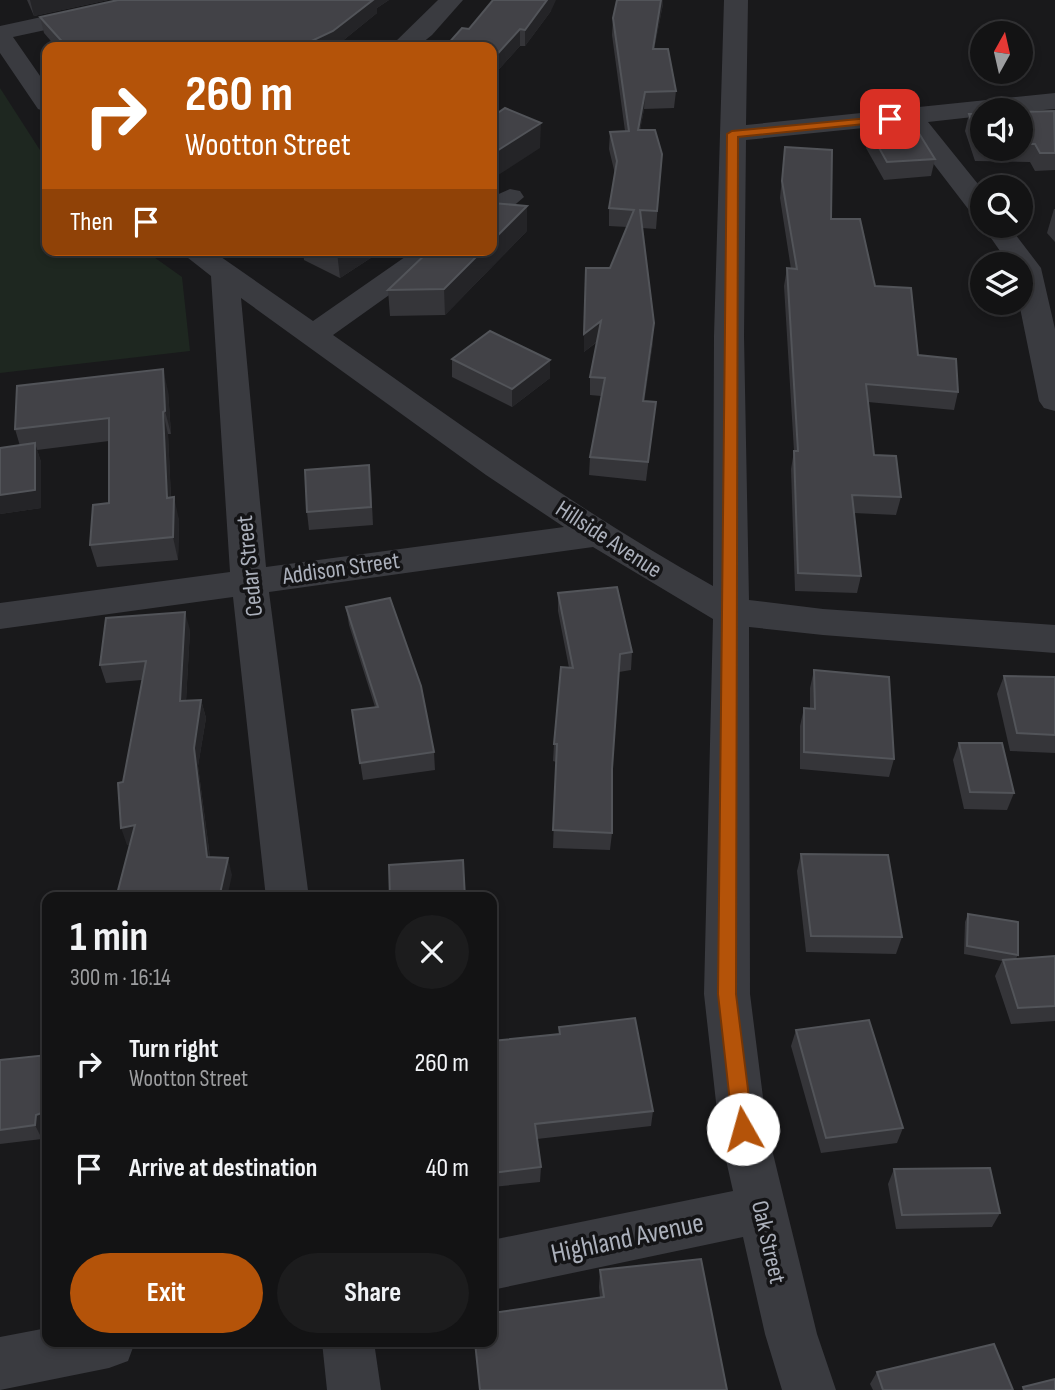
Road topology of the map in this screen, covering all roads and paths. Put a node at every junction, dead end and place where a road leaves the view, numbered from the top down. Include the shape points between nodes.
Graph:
1 (152, 0) edge
2 (450, 0) edge
3 (736, 0) edge
4 (0, 34) edge
5 (408, 42) edge
6 (42, 97) edge
7 (1055, 101) edge
8 (911, 117) junction
9 (732, 134) junction
10 (970, 193) edge
11 (1004, 238) edge
12 (201, 256) edge
13 (425, 256) edge
14 (225, 273) junction
15 (313, 335) junction
16 (1055, 401) edge
17 (599, 534) junction
18 (250, 580) junction
19 (731, 611) junction
20 (0, 616) edge
21 (1055, 639) edge
22 (287, 892) edge
23 (762, 1209) junction
24 (497, 1264) edge
25 (84, 1347) edge
26 (349, 1347) edge
27 (0, 1364) edge
28 (354, 1390) edge
29 (809, 1390) edge

1 - 4 street
2 - 5 street
3 - 9 street, Oak Street
4 - 6 street
7 - 8 street
8 - 9 street
8 - 10 street
9 - 19 street, Oak Street
11 - 16 street via 1027,268
12 - 14 street
13 - 15 street
14 - 15 street, Hillside Avenue
14 - 18 street, Cedar Street
15 - 17 street, Hillside Avenue
17 - 18 street, Addison Street
17 - 19 street, Hillside Avenue
18 - 20 street, Addison Street
18 - 22 street, Cedar Street
19 - 21 street, Hillside Avenue
19 - 23 street, Oak Street via 727,994 743,1129
23 - 24 street, Highland Avenue
23 - 29 street, Oak Street
25 - 27 street
26 - 28 street

